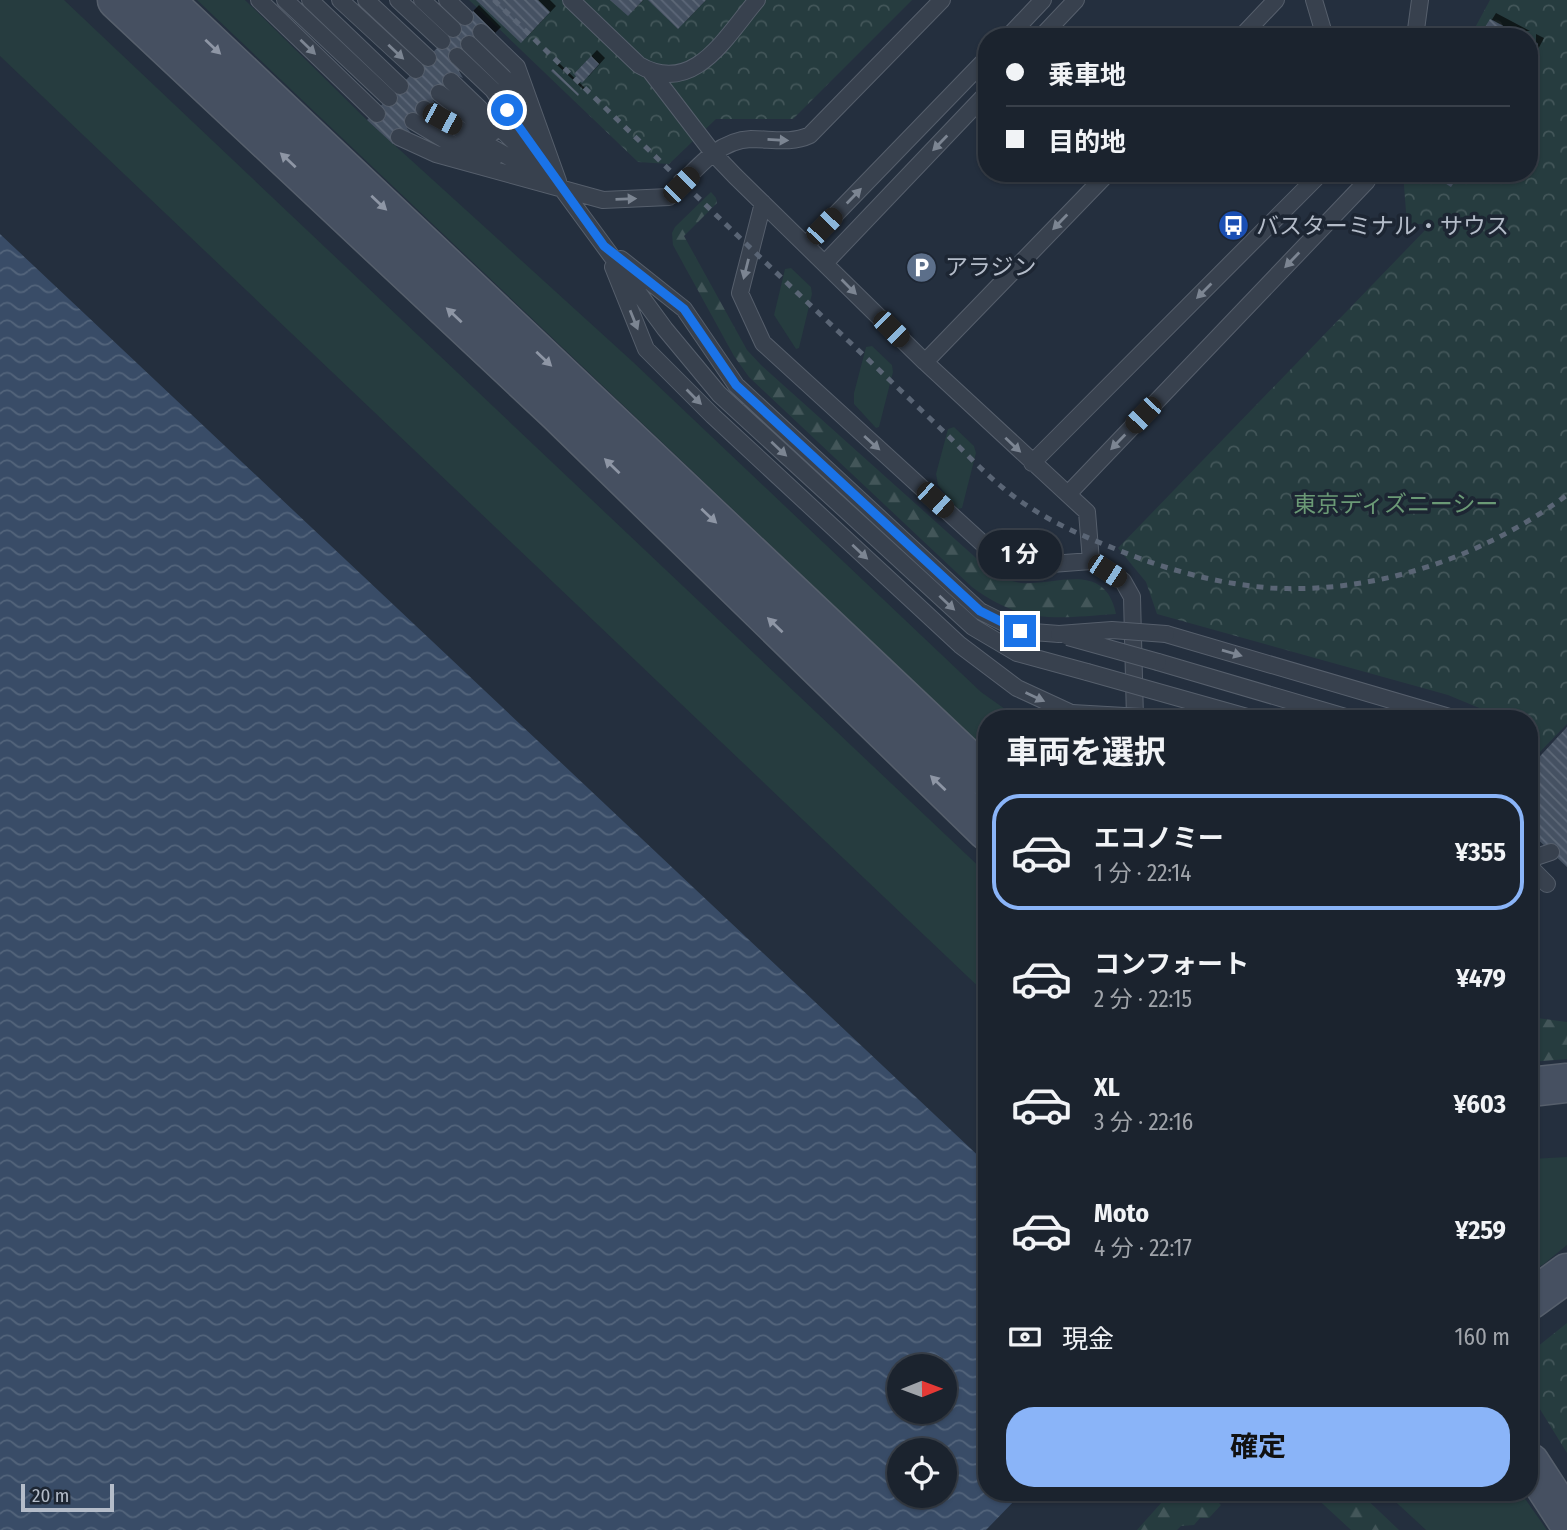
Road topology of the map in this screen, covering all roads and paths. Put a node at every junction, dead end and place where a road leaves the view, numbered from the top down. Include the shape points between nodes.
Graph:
1 (117, 0) edge
2 (164, 0) edge
3 (259, 0) edge
4 (285, 0) edge
5 (310, 0) edge
6 (340, 0) edge
7 (366, 0) edge
8 (398, 0) edge
9 (422, 0) edge
10 (447, 0) edge
11 (571, 0) edge
12 (757, 0) edge
13 (942, 0) edge
14 (1043, 0) edge
15 (1076, 0) edge
16 (1276, 0) edge
17 (1314, 0) edge
18 (1420, 0) edge
19 (465, 17) dead end
20 (1017, 28) edge
21 (1050, 28) edge
22 (1250, 28) edge
23 (1322, 28) edge
24 (1416, 28) edge
25 (978, 67) edge
26 (651, 72) junction
27 (445, 87) dead end
28 (978, 102) edge
29 (377, 114) dead end
30 (419, 116) dead end
31 (399, 137) dead end
32 (713, 153) junction
33 (1099, 182) edge
34 (1312, 182) edge
35 (1366, 182) edge
36 (560, 187) junction
37 (763, 203) junction
38 (806, 245) junction
39 (604, 246) junction
40 (825, 263) junction
41 (925, 362) junction
42 (1032, 463) junction
43 (1069, 493) junction
44 (1091, 561) junction
45 (1059, 634) junction
46 (1065, 710) edge
47 (1135, 710) edge
48 (1224, 710) edge
49 (1321, 710) edge
50 (1425, 710) edge
51 (978, 769) edge
52 (978, 822) edge
53 (1551, 852) dead end
54 (1538, 856) edge
55 (1538, 875) edge
56 (1547, 884) dead end
57 (1567, 1083) edge
58 (1538, 1086) edge
59 (1567, 1273) edge
60 (1538, 1294) edge
61 (1538, 1475) edge
62 (1567, 1520) edge

52 -> 1 street via 557,412
2 -> 51 street
3 -> 29 lane
4 - 5 lane via 394,92
6 -> 7 lane via 422,64
8 - 9 lane via 448,35
10 - 19 lane
11 - 26 lane
12 - 26 lane via 697,67 677,74
32 -> 13 lane via 749,139 797,141 810,135
14 - 20 lane
15 - 21 lane
16 - 22 lane
17 - 23 lane
18 - 24 lane
38 -> 25 lane
26 - 32 lane
27 - 36 lane
28 -> 40 lane
30 - 36 lane
31 - 36 lane via 436,154
36 -> 32 lane via 603,200 669,197
32 - 37 lane
33 -> 41 lane
34 -> 42 lane
35 -> 43 lane
36 - 36 lane via 494,90 469,44 517,67
36 - 39 lane
37 - 38 lane
37 -> 44 lane via 740,293 763,343 992,552 1025,566
38 - 40 lane
39 - 45 lane via 684,309 736,385 980,611 1020,631
39 -> 46 lane via 646,349 960,645 1017,688
39 -> 48 lane, bridge via 719,394 973,627 1017,653
40 -> 41 lane
41 -> 42 lane
42 - 43 lane
43 - 44 lane via 1087,512
44 - 47 lane via 1123,582 1132,597
45 - 49 lane, bridge
45 -> 50 lane, bridge via 1112,629 1166,634
53 - 54 lane
55 - 56 lane
57 - 58 street
59 - 60 street
61 - 62 street

